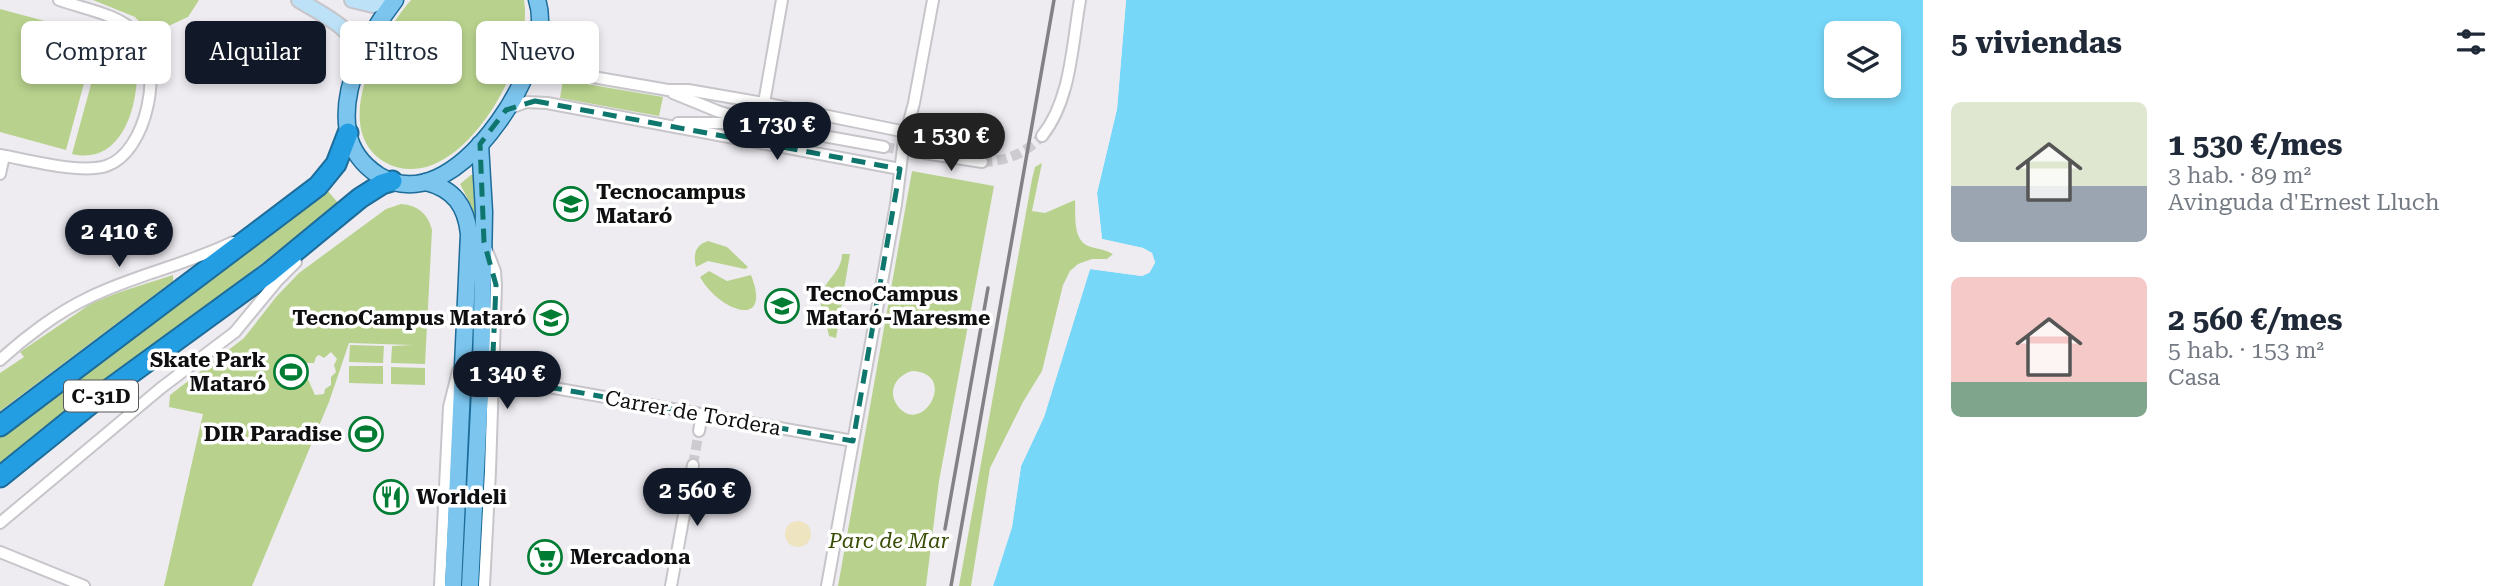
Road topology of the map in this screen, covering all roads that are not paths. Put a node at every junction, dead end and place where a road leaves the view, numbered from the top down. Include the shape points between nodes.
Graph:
1 (60, 0) edge
2 (299, 0) edge
3 (352, 0) edge
4 (393, 0) edge
5 (782, 0) edge
6 (933, 0) edge
7 (1080, 0) edge
8 (539, 2) edge
9 (380, 21) edge
10 (538, 21) edge
11 (340, 26) edge
12 (599, 78) edge
13 (353, 84) edge
14 (520, 84) edge
15 (668, 90) junction
16 (764, 103) junction
17 (506, 110) junction
18 (661, 124) junction
19 (762, 125) junction
20 (906, 132) junction
21 (348, 133) junction
22 (1042, 136) tunnel mouth
23 (480, 144) junction
24 (884, 147) tunnel mouth
25 (924, 153) tunnel mouth
26 (2, 155) edge
27 (982, 162) tunnel mouth
28 (900, 169) junction
29 (0, 174) edge
30 (392, 181) junction
31 (426, 182) junction
32 (333, 220) junction
33 (267, 225) junction
34 (484, 242) junction
35 (464, 355) junction
36 (3, 357) edge
37 (492, 377) junction
38 (702, 414) junction
39 (0, 426) edge
40 (699, 431) tunnel mouth
41 (853, 441) junction
42 (693, 465) tunnel mouth
43 (0, 477) edge
44 (0, 523) edge
45 (0, 552) edge
46 (84, 586) edge
47 (440, 586) edge
48 (453, 586) edge
49 (470, 586) edge
50 (484, 586) edge
51 (671, 586) edge
52 (827, 586) edge

1 - 26 street via 118,20 139,36 150,60 146,112 126,151 107,166 79,168
2 - 11 street
3 - 4 street via 373,5
4 - 9 main road
5 - 16 street
6 - 20 street
7 - 22 street via 1062,99
8 - 10 main road
12 - 15 street
13 - 21 main road
14 - 17 main road
15 - 16 street
15 - 19 street
16 - 20 street
17 - 18 street via 535,102
17 - 23 main road
18 - 19 street
18 - 28 street
19 - 24 street
20 - 28 street
21 - 30 main road via 360,159
21 - 33 highway, C-31D via 342,153 324,180
23 - 31 main road via 450,171
23 - 34 main road
25 - 27 street
26 - 29 street
28 - 41 street
30 - 31 main road
30 - 32 highway via 367,193
31 - 35 main road via 453,194 467,219
32 - 43 highway, C-31D
32 - 44 street via 235,332
33 - 36 street via 183,264 89,297
33 - 39 highway, C-31D
34 - 37 street via 496,285
34 - 49 main road
35 - 47 street via 449,407
35 - 48 main road
37 - 38 street, Carrer de Tordera
37 - 50 street
38 - 40 street
38 - 41 street, Carrer de Tordera
41 - 52 street
42 - 51 street
45 - 46 street

